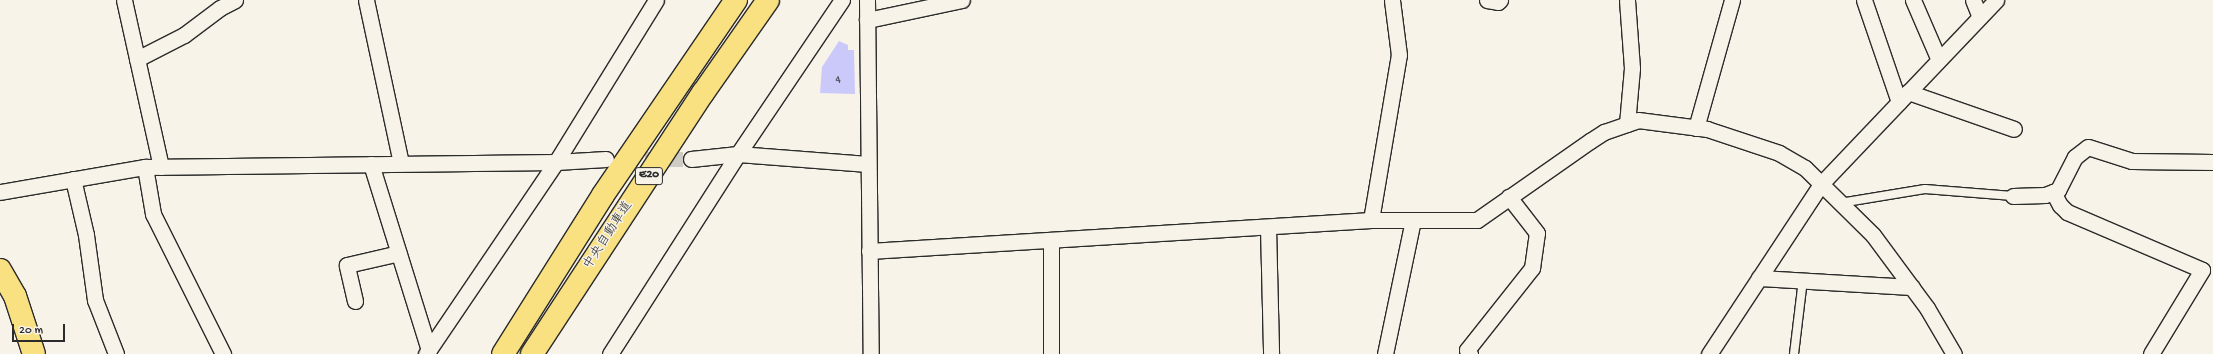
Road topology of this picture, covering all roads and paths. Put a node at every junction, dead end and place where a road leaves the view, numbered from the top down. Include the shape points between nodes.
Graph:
1 (124, 0) edge
2 (235, 0) edge
3 (366, 0) edge
4 (656, 0) edge
5 (736, 0) edge
6 (768, 0) edge
7 (842, 0) edge
8 (867, 0) edge
9 (962, 0) edge
10 (1392, 0) edge
11 (1487, 0) edge
12 (1500, 0) edge
13 (1627, 0) edge
14 (1732, 0) edge
15 (1864, 0) edge
16 (1913, 0) edge
17 (1973, 0) edge
18 (1996, 0) edge
19 (1980, 17) junction
20 (867, 20) junction
21 (137, 59) junction
22 (1939, 60) junction
23 (1904, 97) junction
24 (1627, 124) junction
25 (1696, 128) junction
26 (2014, 129) dead end
27 (738, 154) junction
28 (606, 159) tunnel mouth
29 (691, 159) tunnel mouth
30 (556, 162) junction
31 (2213, 162) edge
32 (400, 163) junction
33 (372, 164) junction
34 (868, 164) junction
35 (145, 167) junction
36 (162, 167) junction
37 (73, 179) junction
38 (1821, 184) junction
39 (0, 192) edge
40 (2053, 192) junction
41 (2013, 196) joint
42 (1509, 197) junction
43 (1840, 203) junction
44 (1371, 220) junction
45 (1413, 220) junction
46 (1268, 227) junction
47 (1051, 240) junction
48 (869, 251) junction
49 (399, 253) junction
50 (0, 270) edge
51 (1759, 278) junction
52 (1803, 280) junction
53 (1912, 287) junction
54 (355, 301) dead end
55 (428, 352) edge
56 (34, 354) edge
57 (116, 354) edge
58 (223, 354) edge
59 (503, 354) edge
60 (532, 354) edge
61 (610, 354) edge
62 (871, 354) edge
63 (1051, 354) edge
64 (1271, 354) edge
65 (1385, 354) edge
66 (1470, 354) edge
67 (1709, 354) edge
68 (1794, 354) edge
69 (1954, 354) edge
70 (2151, 354) edge

1 - 21 street
2 - 21 street via 172,42
3 - 32 street
4 - 30 street
5 - 59 highway, 中央自動車道 / E20 via 603,195
6 - 60 highway, 中央自動車道 / E20 via 699,99
7 - 27 street
8 - 20 street
9 - 20 street
10 - 44 street via 1399,55
11 - 12 street
13 - 24 street via 1632,68
14 - 25 street
15 - 23 street
16 - 22 street
17 - 19 street
18 - 19 street
19 - 22 street
20 - 34 street
21 - 36 street
22 - 23 street
23 - 26 street
23 - 38 street
24 - 25 street via 1638,120
24 - 42 street via 1604,132
25 - 38 street via 1779,153 1805,168
27 - 29 street
27 - 34 street
27 - 61 street
28 - 30 street
30 - 32 street
30 - 55 street
31 - 40 street via 2132,161 2088,146 2075,156 2058,190
32 - 33 street
33 - 36 street
33 - 49 street
34 - 48 street
35 - 36 street
35 - 37 street
35 - 58 street via 153,214
37 - 39 street
37 - 57 street via 86,235 95,300
38 - 43 street
38 - 51 street
40 - 41 street via 2045,195
40 - 70 street via 2060,205 2068,212 2202,270
41 - 43 lane via 1925,189
42 - 45 street via 1477,220
42 - 66 street via 1537,233 1532,268 1467,350
43 - 53 street via 1873,235
44 - 45 street
44 - 46 street
45 - 65 street
46 - 47 street
46 - 64 street
47 - 48 street
47 - 63 street
48 - 62 street
49 - 54 street via 347,265
49 - 55 street
50 - 56 highway via 15,296
51 - 52 street
51 - 67 street
52 - 53 street
52 - 68 lane
53 - 69 street

